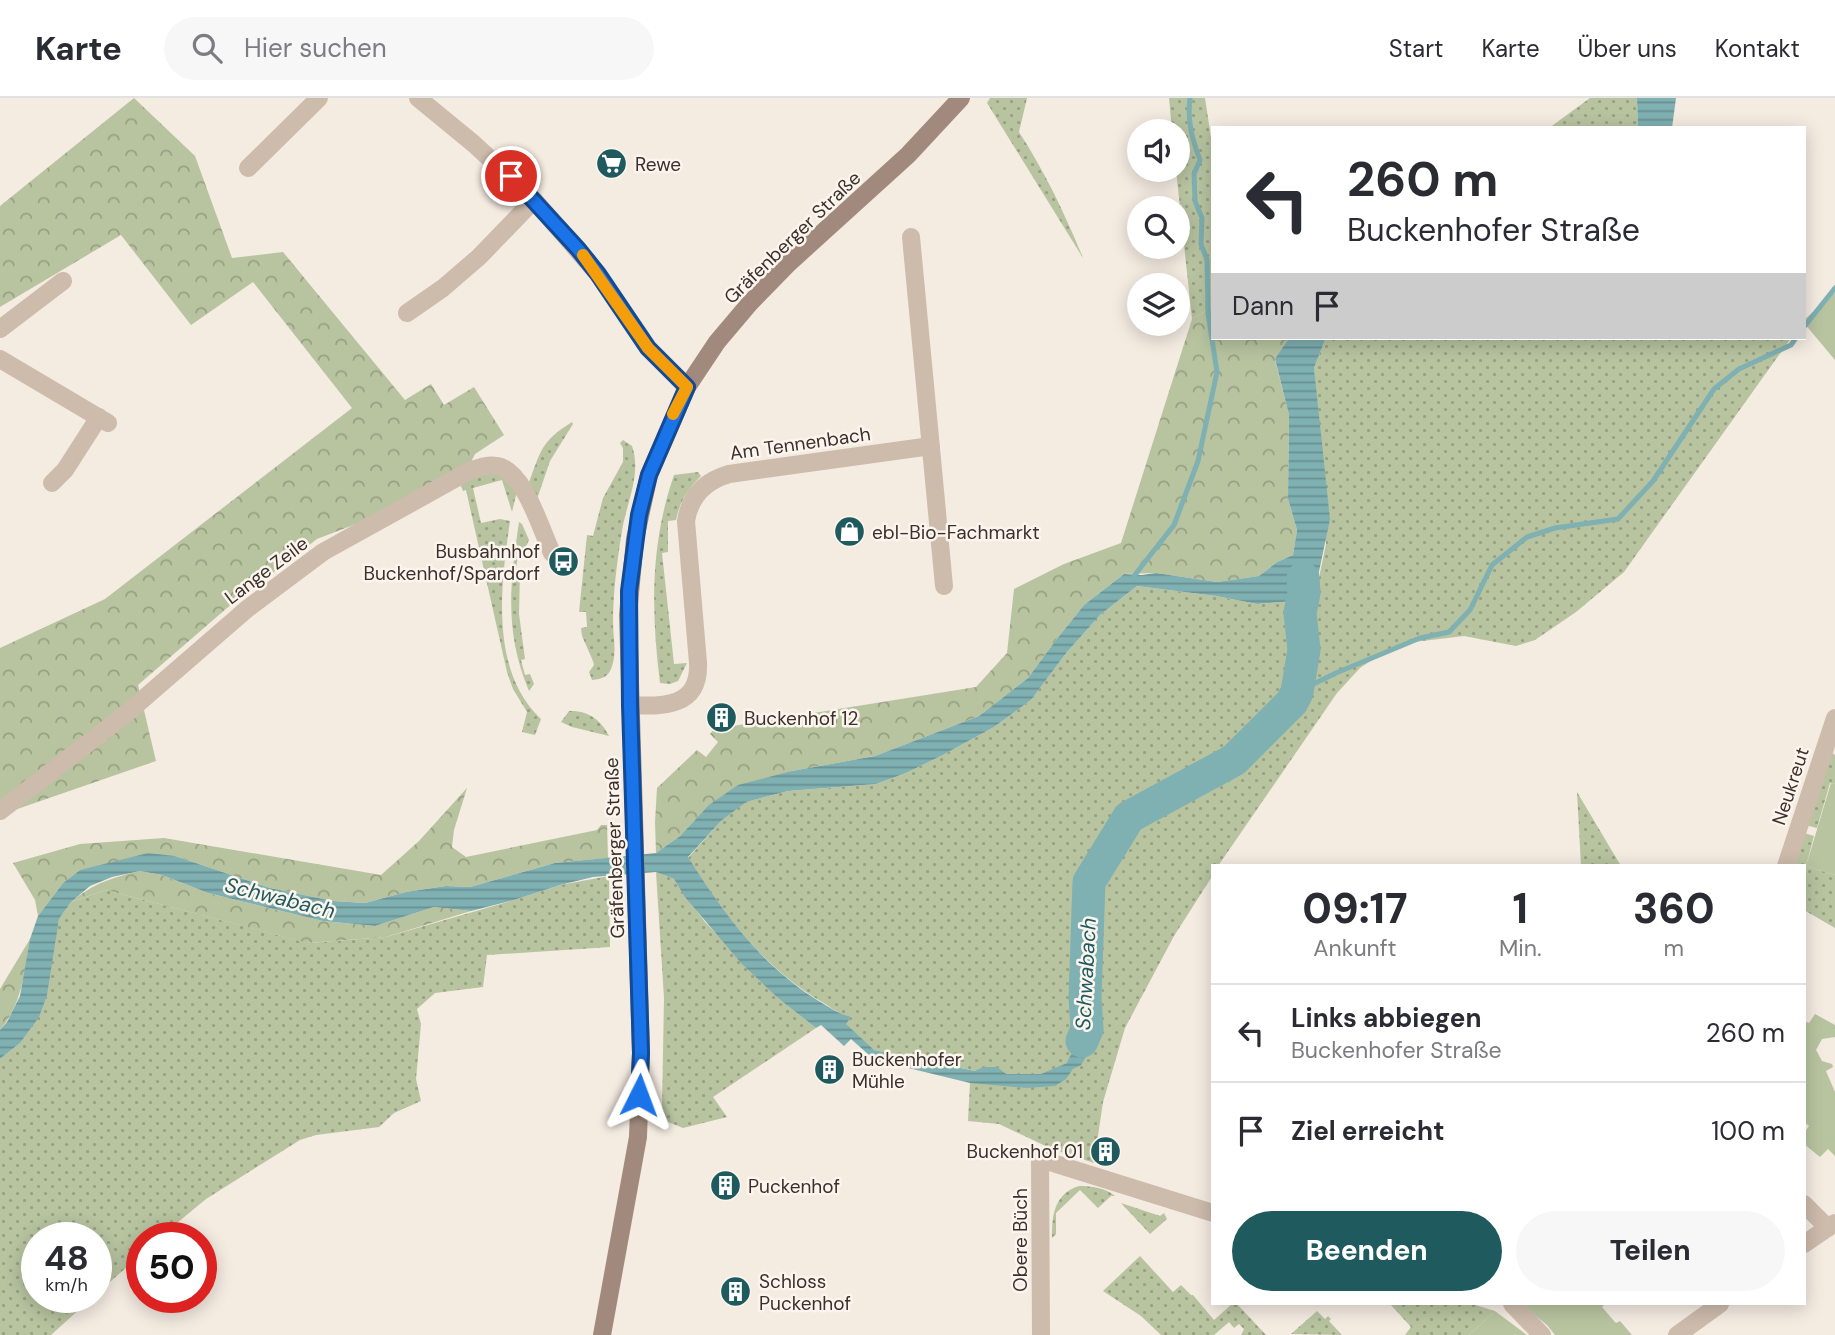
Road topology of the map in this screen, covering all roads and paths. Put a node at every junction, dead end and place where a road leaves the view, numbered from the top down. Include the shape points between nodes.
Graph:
1 (319, 98) edge
2 (418, 98) edge
3 (961, 98) edge
4 (248, 168) dead end
5 (534, 200) junction
6 (911, 237) dead end
7 (63, 281) dead end
8 (407, 313) dead end
9 (0, 328) edge
10 (0, 359) edge
11 (687, 387) junction
12 (931, 446) junction
13 (52, 483) dead end
14 (552, 553) dead end
15 (944, 586) dead end
16 (630, 705) junction
17 (1835, 718) edge
18 (0, 811) edge
19 (1787, 864) edge
20 (1806, 1206) edge
21 (1211, 1212) edge
22 (1832, 1225) edge
23 (1806, 1243) edge
24 (1513, 1305) edge
25 (1719, 1305) edge
26 (602, 1335) edge
27 (1041, 1335) edge
28 (1542, 1335) edge
29 (1677, 1335) edge

1 - 4 street
2 - 5 street
3 - 11 main road, Gräfenberger Straße via 908,155 750,303 717,341
5 - 8 street via 478,257
5 - 11 street via 598,274 648,348
6 - 12 street
7 - 9 street
10 - 13 street via 104,420
11 - 16 main road, Gräfenberger Straße via 653,462 639,515 629,591
12 - 15 street
12 - 16 street, Am Tennenbach via 729,474 703,487 691,502 686,521 696,682 688,694 672,703
14 - 18 street, Lange Zeile via 511,472 491,465 469,471 323,552
16 - 26 main road, Gräfenberger Straße via 639,931 638,1136
17 - 19 street, Neukreut
20 - 22 street
21 - 27 street, Obere Büch via 1040,1159
22 - 23 street
24 - 28 street
25 - 29 street

